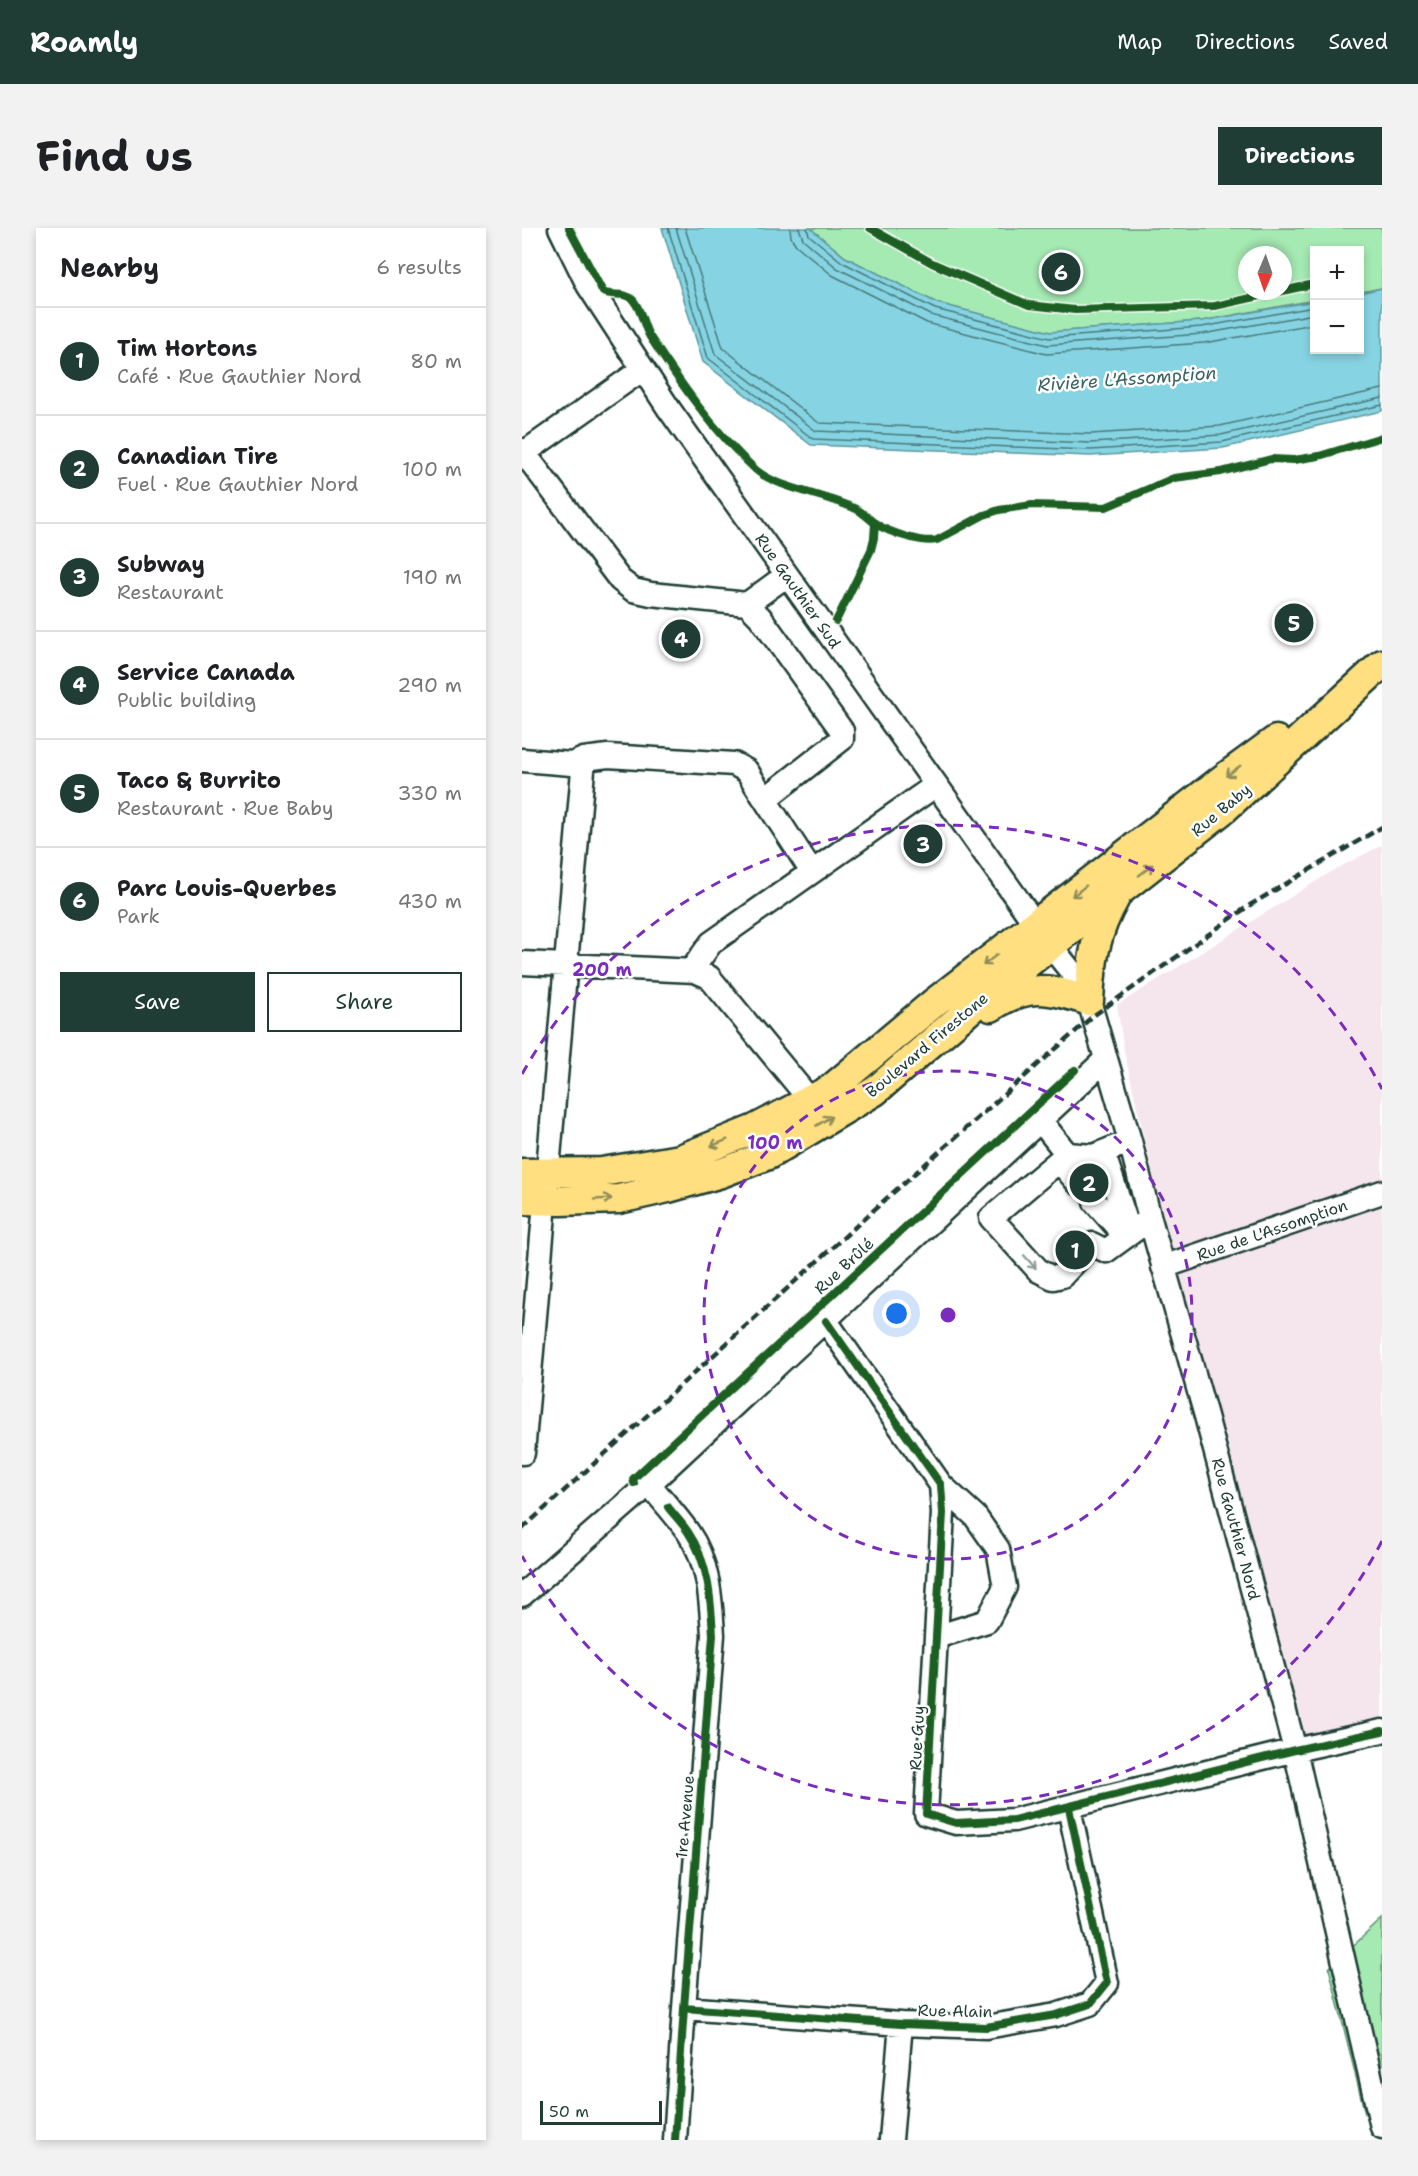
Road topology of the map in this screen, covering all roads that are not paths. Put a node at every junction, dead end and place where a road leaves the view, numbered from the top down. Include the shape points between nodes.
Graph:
1 (560, 228) edge
2 (643, 369) junction
3 (523, 452) edge
4 (787, 575) junction
5 (747, 604) junction
6 (1382, 664) edge
7 (584, 759) junction
8 (522, 760) edge
9 (936, 785) junction
10 (762, 795) junction
11 (812, 872) junction
12 (1118, 893) junction
13 (1043, 935) junction
14 (522, 963) edge
15 (566, 965) junction
16 (691, 971) junction
17 (1089, 1001) junction
18 (921, 1052) junction
19 (1106, 1059) junction
20 (810, 1100) junction
21 (1040, 1120) junction
22 (1130, 1141) junction
23 (1103, 1152) junction
24 (1063, 1158) junction
25 (535, 1172) edge
26 (977, 1180) junction
27 (1078, 1183) dead end
28 (1382, 1192) edge
29 (533, 1201) edge
30 (1095, 1202) dead end
31 (997, 1213) junction
32 (1150, 1219) junction
33 (1128, 1235) junction
34 (1163, 1267) junction
35 (826, 1321) junction
36 (523, 1453) edge
37 (649, 1484) junction
38 (941, 1485) junction
39 (522, 1595) edge
40 (936, 1637) junction
41 (1382, 1731) edge
42 (1295, 1750) junction
43 (1069, 1808) junction
44 (684, 2008) junction
45 (901, 2024) junction
46 (1382, 2127) edge
47 (675, 2140) edge
48 (891, 2140) edge

1 - 2 street, Rue Gauthier Sud via 588,285
2 - 3 street
2 - 4 street, Rue Gauthier Sud
3 - 5 street via 620,580 633,590
4 - 5 street
4 - 9 street, Rue Gauthier Sud
5 - 10 street via 842,731 842,740 773,793
12 -> 6 main road, Rue Baby via 1224,809
6 -> 13 main road, Rue Baby via 1228,775
7 - 8 street via 572,764
7 - 10 street via 608,756 734,764 747,771
7 - 15 street
9 - 11 street
9 - 13 street, Rue Gauthier Sud
10 - 11 street
11 - 16 street via 711,943
12 - 13 main road, Rue Baby
12 - 17 main road via 1095,942
13 - 17 street, Rue Gauthier Nord
13 - 18 main road, Boulevard Firestone via 981,1000
13 -> 20 main road, Boulevard Firestone via 935,1002 831,1089
14 - 15 street
15 - 16 street
15 - 25 street
16 - 20 street via 709,977
17 - 18 main road via 1044,989 1018,992
17 - 19 street, Rue Gauthier Nord
29 -> 18 main road, Boulevard Firestone via 619,1199 721,1173 768,1155 874,1091
19 - 21 street, Rue Brûlé
19 - 22 street, Rue Gauthier Nord
20 -> 25 main road, Boulevard Firestone via 755,1129 680,1159 602,1172
21 - 24 street
21 - 26 street, Rue Brûlé
22 - 23 street
22 - 32 street, Rue Gauthier Nord
23 - 24 street
23 - 33 street
24 - 27 street
24 - 31 street
25 - 29 street
26 - 31 street
26 - 35 street, Rue Brûlé
28 - 34 street, Rue de L'Assomption
29 - 36 street
30 - 33 street
31 -> 33 street via 1039,1271 1053,1278 1062,1276 1092,1244 1106,1251
32 - 33 street
32 - 34 street, Rue Gauthier Nord
34 - 42 street, Rue Gauthier Nord
35 - 37 street, Rue Brûlé
35 - 38 street
37 - 39 street, Rue Brûlé
37 - 44 street, 1re Avenue via 689,1533 699,1552 706,1572 713,1635
38 - 40 street, Rue Guy
38 - 40 street via 975,1516 998,1549 1005,1587 987,1621
40 - 43 street, Rue Guy via 926,1814 956,1823 1014,1820
41 - 42 street, Rue Guy
42 - 43 street, Rue Guy
42 - 46 street, Rue Gauthier Nord
43 - 45 street, Rue Alain via 1107,1983 1090,2004 1056,2015 987,2027
44 - 45 street, Rue Alain
44 - 47 street, 1re Avenue
45 - 48 street

